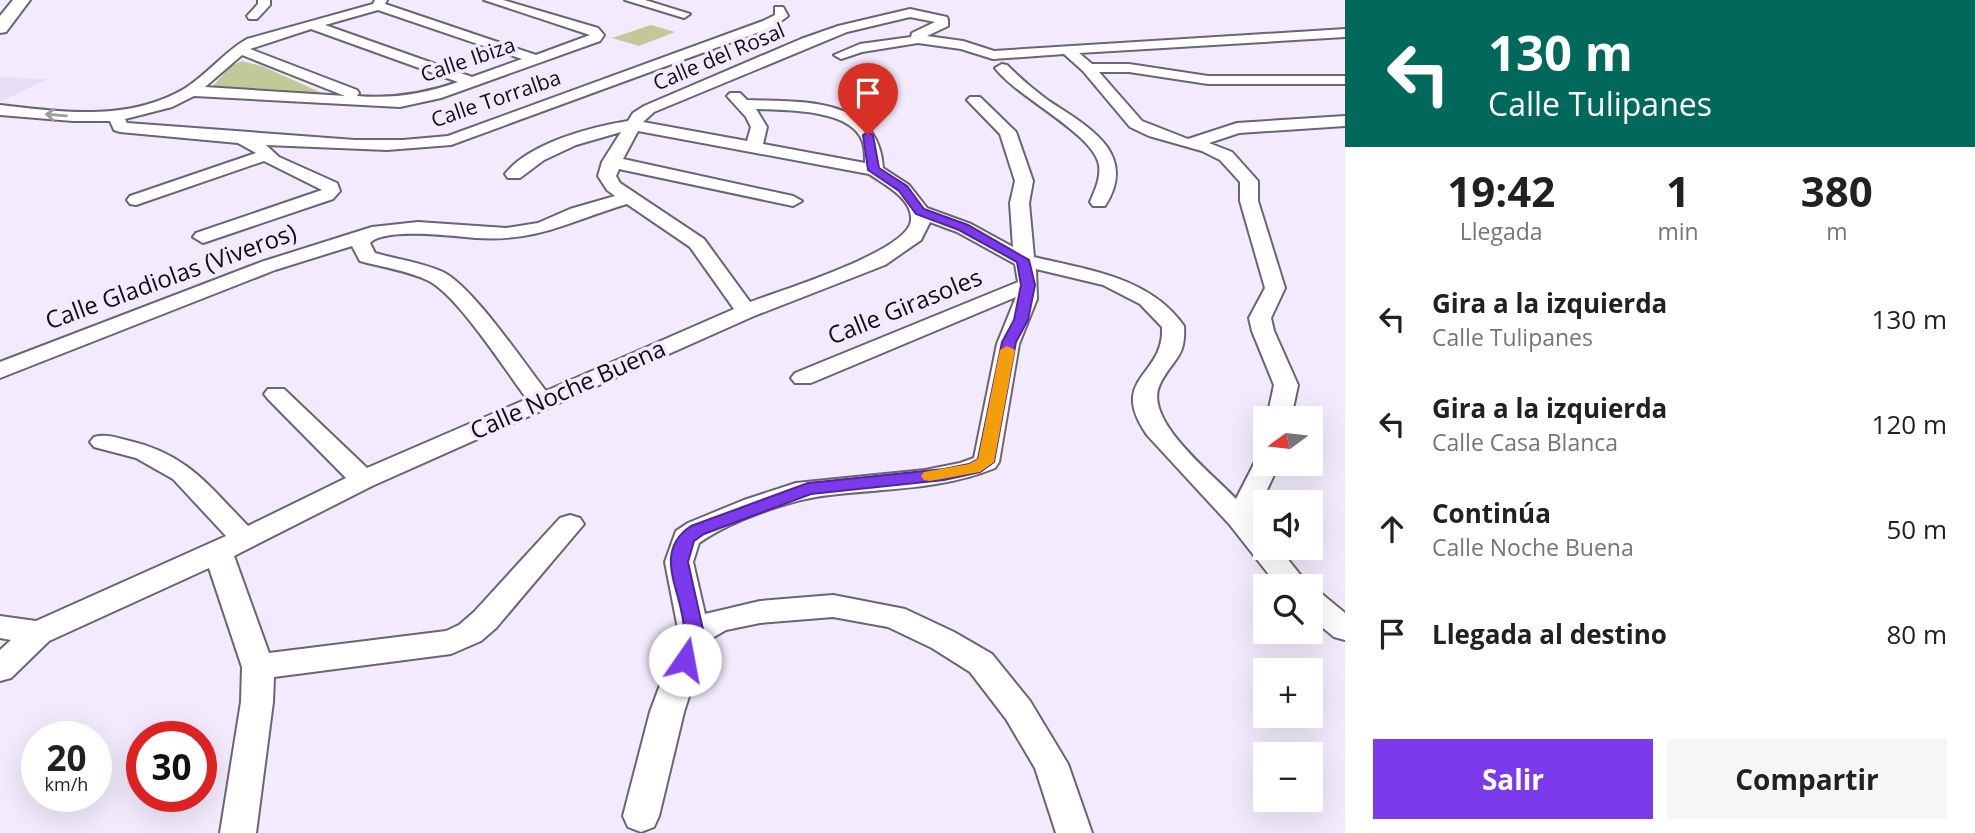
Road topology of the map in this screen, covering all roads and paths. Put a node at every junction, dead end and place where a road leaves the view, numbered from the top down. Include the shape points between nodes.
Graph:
1 (22, 0) edge
2 (490, 0) edge
3 (631, 0) edge
4 (268, 2) edge
5 (379, 3) edge
6 (779, 10) dead end
7 (684, 14) dead end
8 (253, 16) dead end
9 (312, 25) junction
10 (0, 28) edge
11 (1345, 33) edge
12 (918, 39) junction
13 (239, 48) junction
14 (1066, 49) junction
15 (841, 55) dead end
16 (536, 59) junction
17 (1002, 68) dead end
18 (1088, 68) junction
19 (1345, 80) edge
20 (717, 81) junction
21 (472, 82) junction
22 (198, 91) junction
23 (975, 100) dead end
24 (375, 102) junction
25 (744, 104) junction
26 (0, 110) edge
27 (1345, 121) edge
28 (118, 122) junction
29 (0, 124) edge
30 (1136, 124) junction
31 (634, 125) junction
32 (1080, 127) junction
33 (211, 136) junction
34 (243, 139) junction
35 (1187, 144) junction
36 (754, 146) junction
37 (266, 159) junction
38 (611, 162) junction
39 (874, 170) junction
40 (514, 174) dead end
41 (629, 197) junction
42 (136, 200) dead end
43 (793, 201) dead end
44 (1099, 202) dead end
45 (920, 212) junction
46 (203, 237) dead end
47 (362, 238) junction
48 (1026, 273) junction
49 (746, 312) junction
50 (0, 371) edge
51 (803, 377) dead end
52 (276, 394) dead end
53 (542, 402) junction
54 (1282, 406) edge
55 (103, 442) dead end
56 (1260, 476) edge
57 (363, 480) junction
58 (1240, 519) junction
59 (570, 524) dead end
60 (231, 545) junction
61 (1284, 574) edge
62 (1323, 611) edge
63 (0, 627) edge
64 (1345, 629) edge
65 (38, 633) junction
66 (694, 634) junction
67 (258, 667) junction
68 (0, 669) edge
69 (641, 817) dead end
70 (238, 833) edge
71 (1074, 833) edge

1 - 10 main road
2 - 16 street, Calle Ibiza via 596,34
3 - 7 street
4 - 8 street
5 - 9 street
5 - 16 street
6 - 34 street, Calle Torralba via 782,16 768,24 451,140 389,146
9 - 13 street
9 - 21 street
11 - 14 street
12 - 14 street via 963,45 993,55
12 - 15 street via 857,47
12 - 20 street, Calle del Rosal via 942,20 910,13 818,38
13 - 22 street, Calle Torralba
13 - 24 street
14 - 18 street
16 - 21 street, Calle Ibiza
17 - 32 street via 1030,94
18 - 19 street via 1129,68 1208,80
18 - 30 street
20 - 25 street
20 - 31 street, Calle del Rosal via 649,109
21 - 24 street, Calle Ibiza via 416,100
22 - 24 street, Calle Ibiza
22 - 28 street, Calle Torralba via 170,114
23 - 48 street via 1008,132 1024,181 1019,192
25 - 36 street via 759,127
25 - 39 street via 815,101 868,135
28 -> 26 street, Calle Torralba
27 - 35 street via 1237,128
28 - 29 street, Calle Torralba via 79,130
28 - 33 street, Calle Torralba
30 - 32 street
30 - 35 street
31 - 36 street
31 - 38 street, Calle del Rosal
31 - 40 street via 580,139
32 - 44 street via 1098,142 1107,166 1106,189
33 - 34 street, Calle Torralba
33 - 37 street
34 - 37 street via 265,151
35 - 54 street via 1226,156 1249,181 1249,201 1275,288 1260,317 1260,328 1277,354 1286,386
36 - 39 street
37 - 42 street
37 - 46 street via 331,187 331,191
38 - 41 street via 607,176
38 - 43 street
39 - 45 street via 903,189
41 - 47 street, Calle Gladiolas (Viveros) via 528,232 396,228
41 - 49 street via 697,243
45 - 48 street via 964,228
45 - 49 street, Calle Noche Buena via 921,223 914,236 878,261
47 - 50 street, Calle Gladiolas (Viveros) via 268,267
47 - 53 street via 367,257 444,282
48 - 51 street, Calle Girasoles
48 - 58 street via 1110,281 1147,300 1173,326 1169,354 1147,383 1142,403 1145,413
48 - 66 street via 1021,320 1009,342 986,462 944,474 808,489 698,530 686,538 679,562
49 - 53 street, Calle Noche Buena
52 - 57 street
53 - 57 street, Calle Noche Buena
55 - 60 street via 145,452 182,473
56 - 58 street
57 - 60 street, Calle Noche Buena
58 - 61 street
59 - 67 street via 485,620 451,642
60 - 65 street, Calle Noche Buena
60 - 67 street
62 - 64 street
63 - 65 street
65 - 68 street, Calle Noche Buena
66 - 69 street via 667,712
66 - 71 street via 718,621 760,611 833,606 894,617 943,640 981,663 1018,710 1051,764
67 - 70 street

